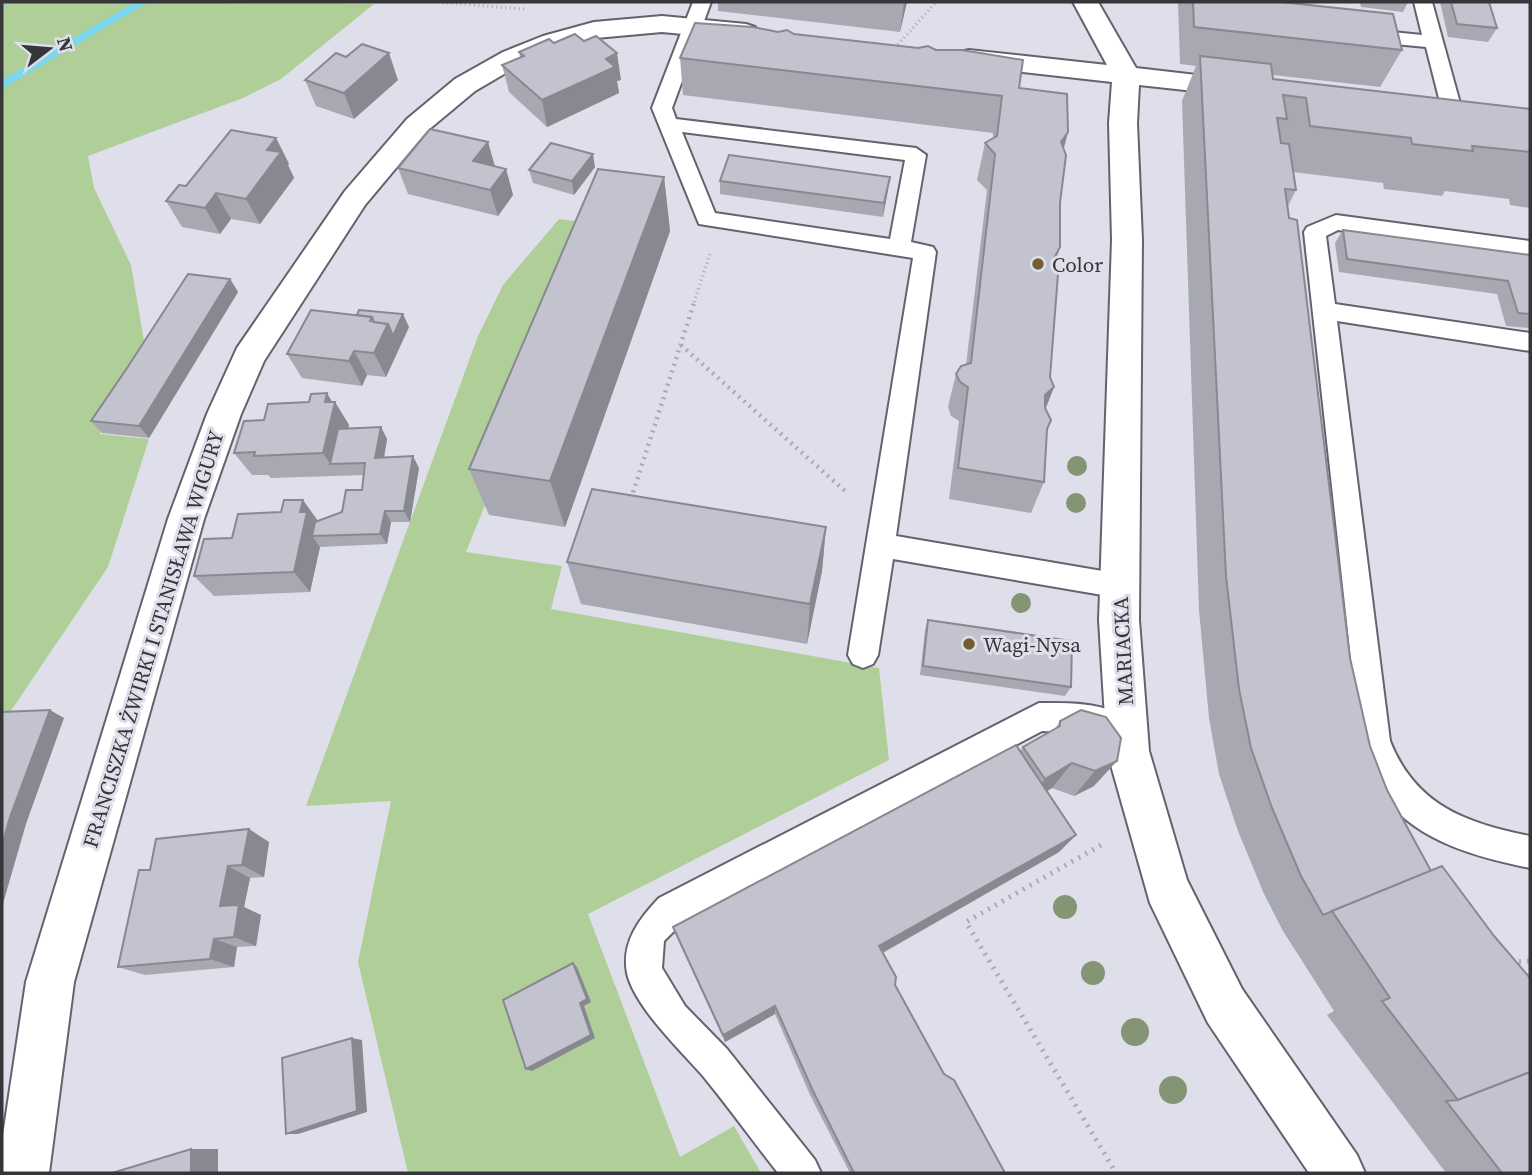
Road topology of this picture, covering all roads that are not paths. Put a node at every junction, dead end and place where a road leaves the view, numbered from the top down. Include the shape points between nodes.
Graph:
1 (1086, 2) edge
2 (1423, 2) edge
3 (697, 14) edge
4 (1342, 33) edge
5 (773, 35) edge
6 (1434, 42) junction
7 (895, 50) edge
8 (1126, 75) junction
9 (1266, 91) edge
10 (1453, 114) edge
11 (669, 124) junction
12 (899, 248) junction
13 (1530, 249) edge
14 (1324, 312) junction
15 (1530, 342) edge
16 (882, 535) junction
17 (1120, 586) junction
18 (863, 655) dead end
19 (1127, 727) junction
20 (1530, 852) edge
21 (23, 1173) edge
22 (802, 1173) edge
23 (1339, 1173) edge

1 - 8 street
2 - 6 lane
3 - 5 street, FRANCISZKA ŻWIRKI I STANISŁAWA WIGURY
3 - 11 lane via 662,108
3 - 21 street, FRANCISZKA ŻWIRKI I STANISŁAWA WIGURY via 594,30 552,42 465,85 417,125 355,198 249,357 186,519 50,982
4 - 6 lane
6 - 10 lane
7 - 8 street
8 - 9 street
8 - 17 street, MARIACKA
11 - 12 lane via 706,219
11 - 12 lane via 916,155
12 - 16 lane via 925,252
13 - 14 lane via 1336,222 1314,232
14 - 15 lane
14 - 20 lane via 1376,741 1388,774 1412,804 1454,830
16 - 17 lane
16 - 18 lane
17 - 19 street, MARIACKA
19 - 22 lane via 1083,718 1039,717 671,910 648,934 644,972 673,1018
19 - 23 street, MARIACKA via 1128,751 1145,821 1166,887 1225,1006

